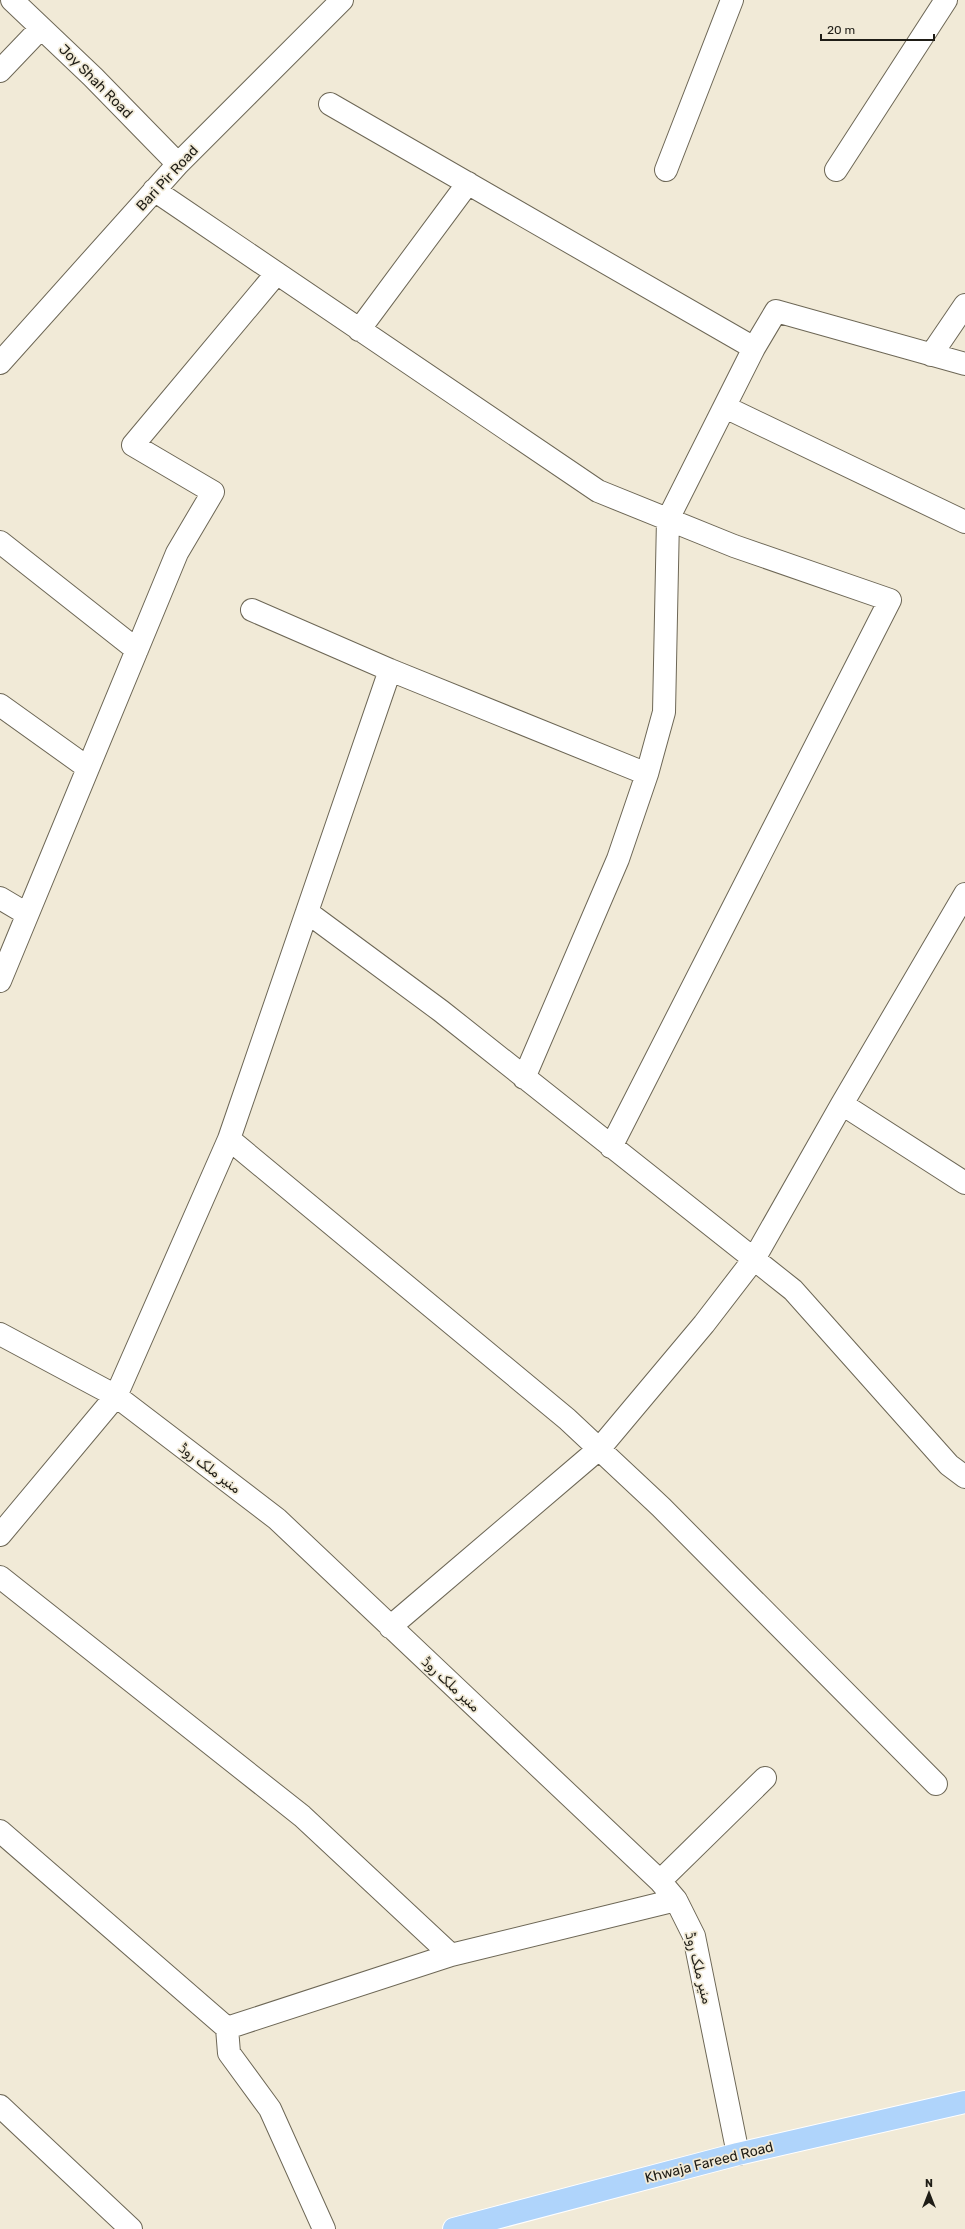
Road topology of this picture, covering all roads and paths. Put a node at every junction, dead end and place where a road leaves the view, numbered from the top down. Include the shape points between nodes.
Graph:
1 (12, 0) edge
2 (342, 0) edge
3 (732, 0) edge
4 (946, 0) edge
5 (41, 28) junction
6 (0, 71) edge
7 (330, 104) dead end
8 (178, 164) junction
9 (666, 170) dead end
10 (836, 170) dead end
11 (468, 183) junction
12 (154, 190) junction
13 (276, 274) junction
14 (965, 305) edge
15 (359, 330) junction
16 (754, 348) junction
17 (931, 355) junction
18 (0, 363) edge
19 (965, 364) edge
20 (725, 407) junction
21 (668, 519) junction
22 (965, 522) edge
23 (0, 542) edge
24 (252, 610) dead end
25 (137, 650) junction
26 (390, 670) junction
27 (0, 705) edge
28 (88, 768) junction
29 (647, 774) junction
30 (0, 898) edge
31 (963, 900) edge
32 (307, 912) junction
33 (27, 914) junction
34 (0, 981) edge
35 (524, 1078) junction
36 (842, 1104) junction
37 (229, 1139) junction
38 (611, 1148) junction
39 (965, 1183) edge
40 (754, 1259) junction
41 (0, 1334) edge
42 (116, 1396) junction
43 (600, 1448) junction
44 (965, 1478) edge
45 (0, 1535) edge
46 (0, 1576) edge
47 (390, 1627) junction
48 (765, 1778) dead end
49 (936, 1784) dead end
50 (0, 1831) edge
51 (660, 1881) junction
52 (676, 1900) junction
53 (451, 1955) junction
54 (227, 2028) junction
55 (965, 2102) edge
56 (0, 2106) edge
57 (738, 2154) junction
58 (131, 2229) edge
59 (324, 2229) edge
60 (454, 2229) edge

1 - 5 street, Joy Shah Road
2 - 8 street, Bari Pir Road
3 - 9 street
4 - 10 street
5 - 6 street
5 - 8 street, Joy Shah Road
7 - 11 street
8 - 12 street, Bari Pir Road
11 - 15 street
11 - 16 street
12 - 13 street
12 - 18 street, Bari Pir Road
13 - 15 street
13 - 25 street via 133,445 213,492 177,553
14 - 17 street
15 - 21 street via 598,491
16 - 17 street via 776,312
16 - 20 street
17 - 19 street
20 - 21 street
20 - 22 street
21 - 29 street via 664,712
21 - 38 street via 734,546 890,600
23 - 25 street
24 - 26 street
25 - 28 street
26 - 29 street
26 - 32 street
27 - 28 street
28 - 33 street
29 - 35 street via 618,859
30 - 33 street
31 - 36 street
32 - 35 street via 441,1011
32 - 37 street
33 - 34 street
35 - 38 street
36 - 39 street
36 - 40 street
37 - 42 street
37 - 43 street
38 - 40 street
40 - 43 street via 704,1324
40 - 44 street via 793,1290 949,1465
41 - 42 street, منیر ملک روڈ
42 - 45 street
42 - 47 street, منیر ملک روڈ via 277,1519
43 - 47 street
43 - 49 street
46 - 53 street via 302,1816
47 - 51 street, منیر ملک روڈ
48 - 51 street
50 - 54 street
51 - 52 street, منیر ملک روڈ
52 - 53 street
52 - 57 street, منیر ملک روڈ via 694,1936
53 - 54 street
54 - 59 street via 230,2053 270,2109
55 - 57 main road, Khwaja Fareed Road
56 - 58 street
57 - 60 main road, Khwaja Fareed Road

